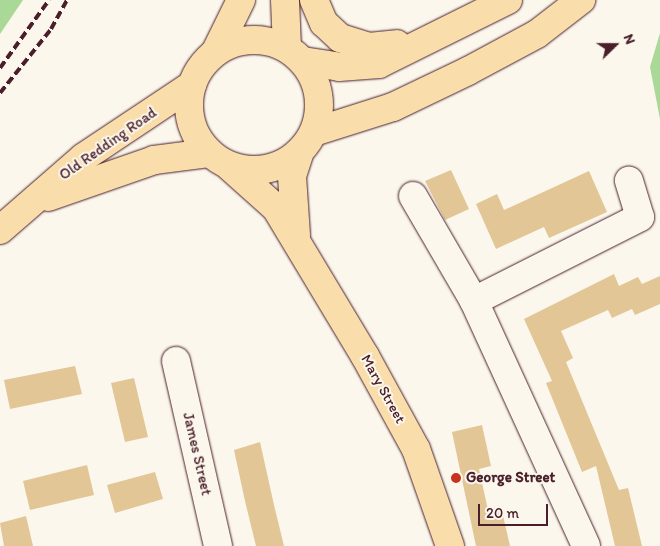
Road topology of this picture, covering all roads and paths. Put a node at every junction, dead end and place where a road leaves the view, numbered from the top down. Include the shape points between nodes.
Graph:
1 (241, 0) edge
2 (285, 0) edge
3 (508, 0) edge
4 (581, 0) edge
5 (319, 12) edge
6 (216, 52) junction
7 (295, 55) junction
8 (384, 55) junction
9 (192, 85) junction
10 (307, 142) junction
11 (219, 160) junction
12 (629, 181) dead end
13 (413, 196) dead end
14 (25, 206) junction
15 (0, 230) edge
16 (297, 241) junction
17 (474, 301) junction
18 (176, 361) dead end
19 (218, 546) edge
20 (450, 546) edge
21 (586, 546) edge

1 - 6 main road
2 - 7 main road
3 - 8 main road via 473,21
4 - 10 main road via 538,34 393,107
5 - 8 main road via 354,44
6 - 7 main road via 252,40
6 - 9 main road via 201,66
7 - 8 main road via 339,67
7 - 10 main road via 319,94
9 - 11 main road via 190,120
9 - 14 main road, Old Redding Road via 84,157
10 - 11 main road via 264,170
10 - 16 main road, Mary Street via 292,176
11 - 14 main road, Old Redding Road via 120,170
11 - 16 main road, Mary Street via 263,193
12 - 17 street via 640,217
13 - 17 street
14 - 15 main road, Old Redding Road
16 - 20 main road, Mary Street via 399,416 433,491
17 - 21 street
18 - 19 street, James Street

